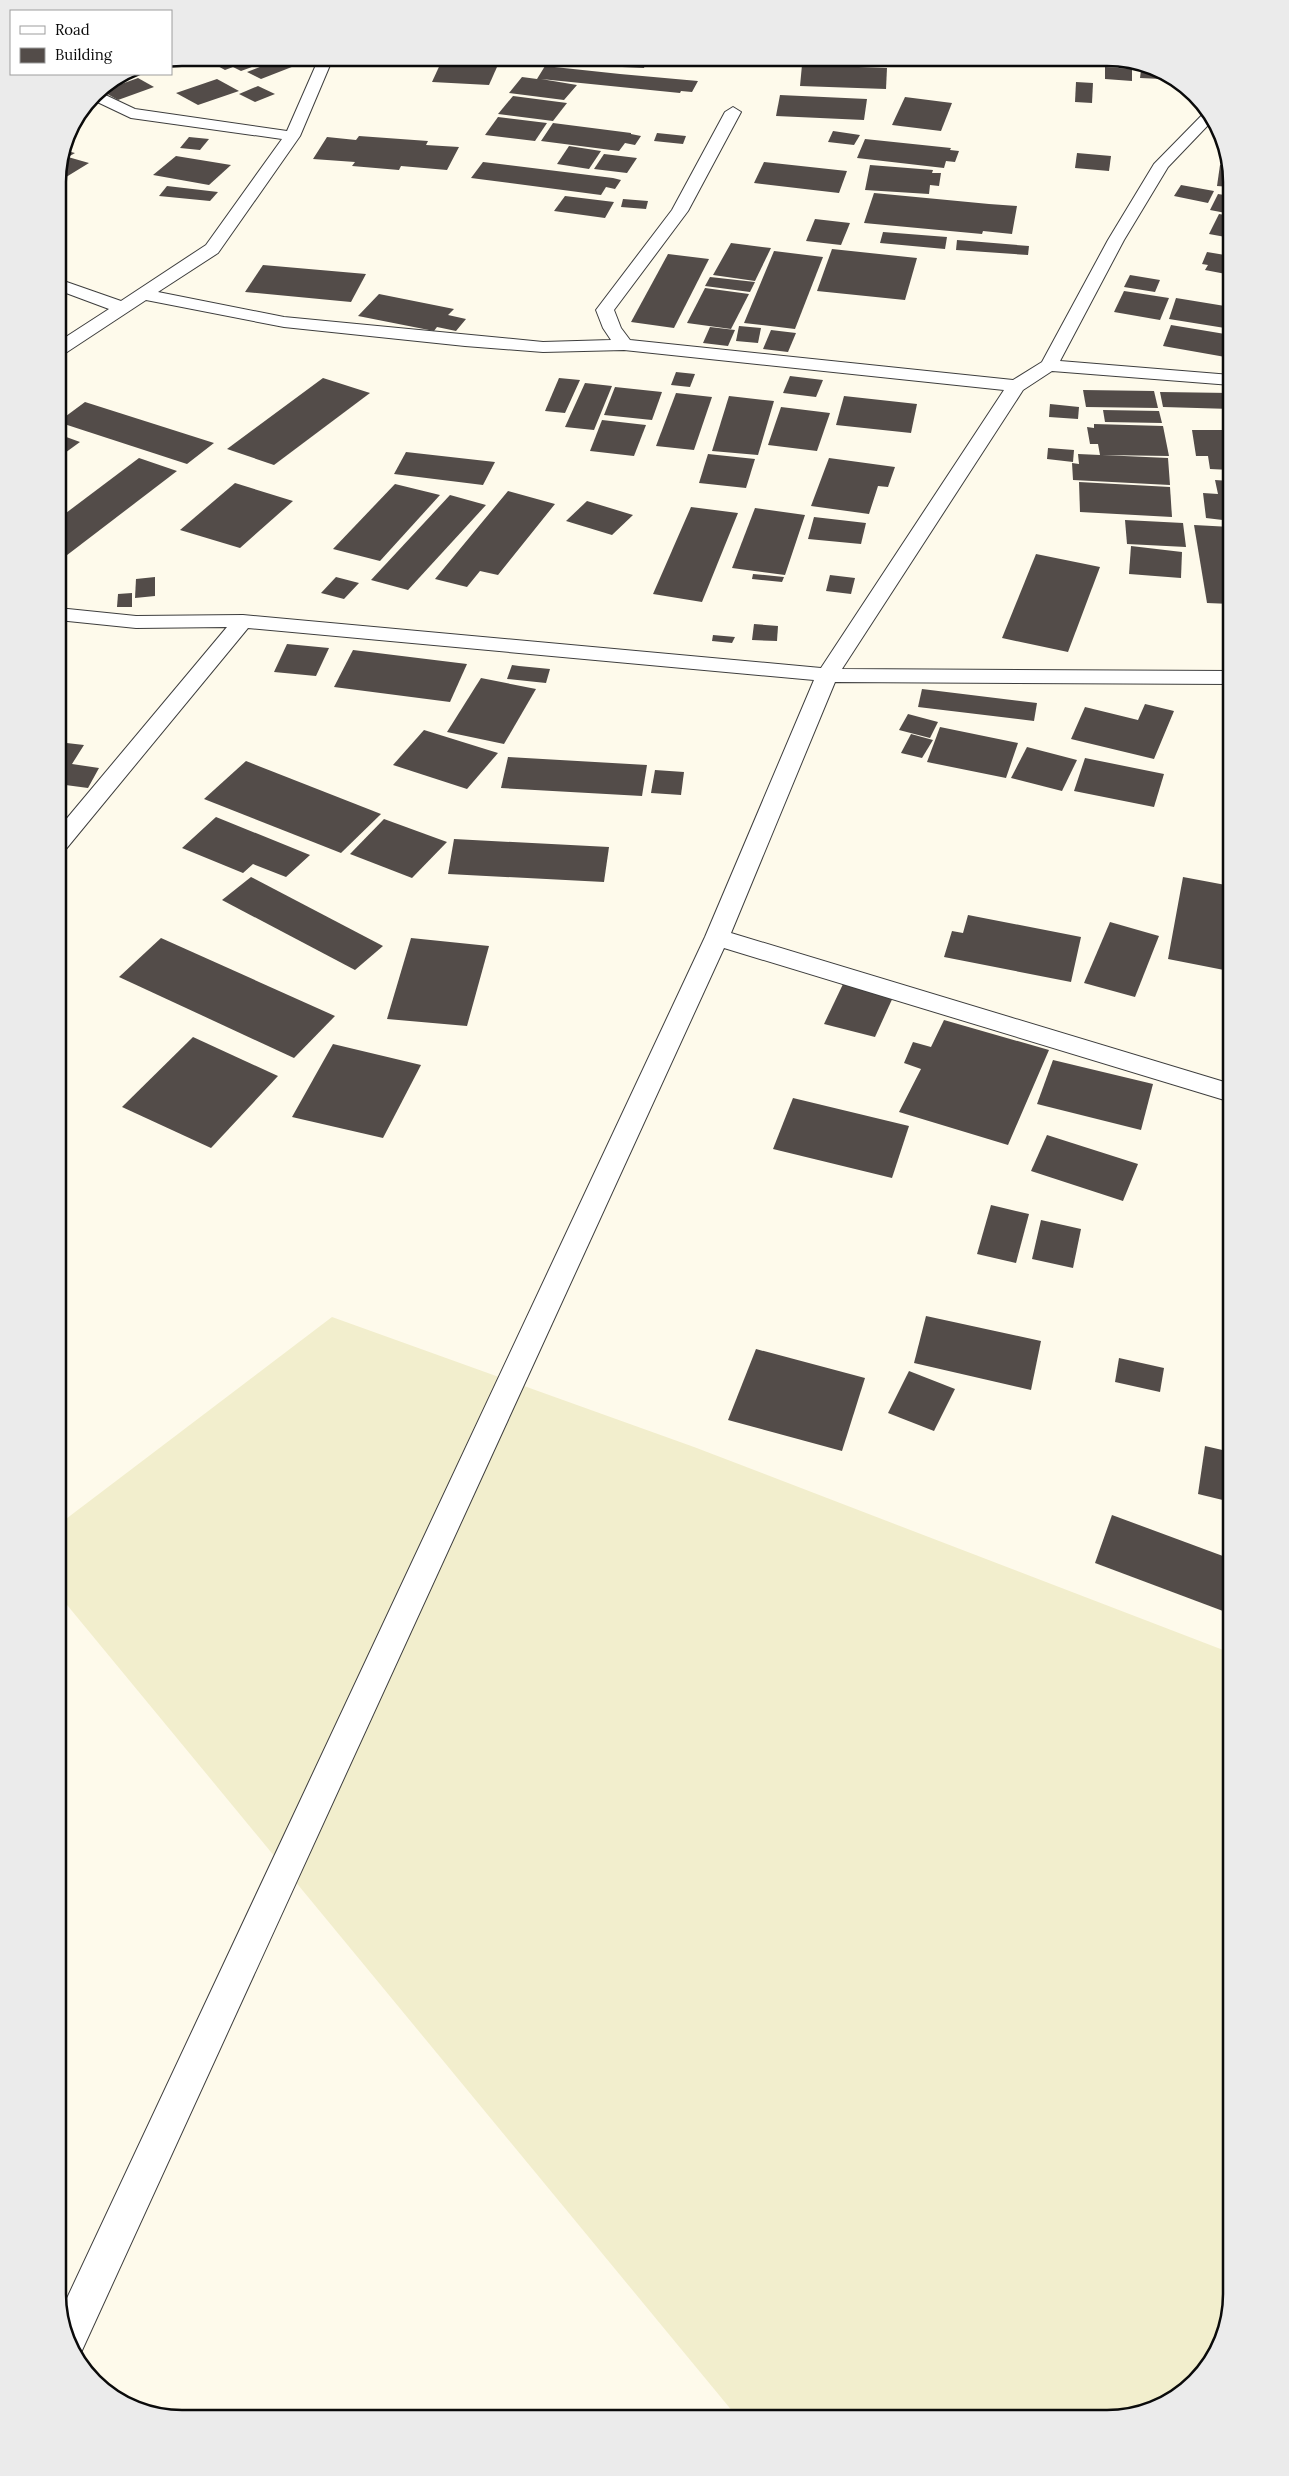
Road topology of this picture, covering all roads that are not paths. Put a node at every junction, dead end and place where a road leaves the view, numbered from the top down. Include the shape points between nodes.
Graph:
1 (323, 66) edge
2 (102, 99) edge
3 (733, 112) dead end
4 (1204, 120) edge
5 (292, 136) junction
6 (66, 287) edge
7 (141, 294) junction
8 (124, 308) junction
9 (66, 345) edge
10 (624, 345) junction
11 (1050, 365) junction
12 (1223, 379) edge
13 (1016, 386) junction
14 (66, 615) edge
15 (243, 621) junction
16 (827, 676) junction
17 (1223, 678) edge
18 (66, 834) edge
19 (717, 937) junction
20 (1223, 1090) edge
21 (72, 2331) edge

1 - 5 street
2 - 5 street via 131,113
3 - 10 street via 680,211 605,310
4 - 11 street via 1162,164 1116,240
5 - 7 street via 212,249
6 - 8 street
7 - 8 street
7 - 10 street via 284,322 543,347
8 - 9 street
10 - 13 street
11 - 12 street
11 - 13 street
13 - 16 street
14 - 15 street via 136,622
15 - 16 street
15 - 18 street
16 - 17 street
16 - 19 street
19 - 20 street
19 - 21 street

